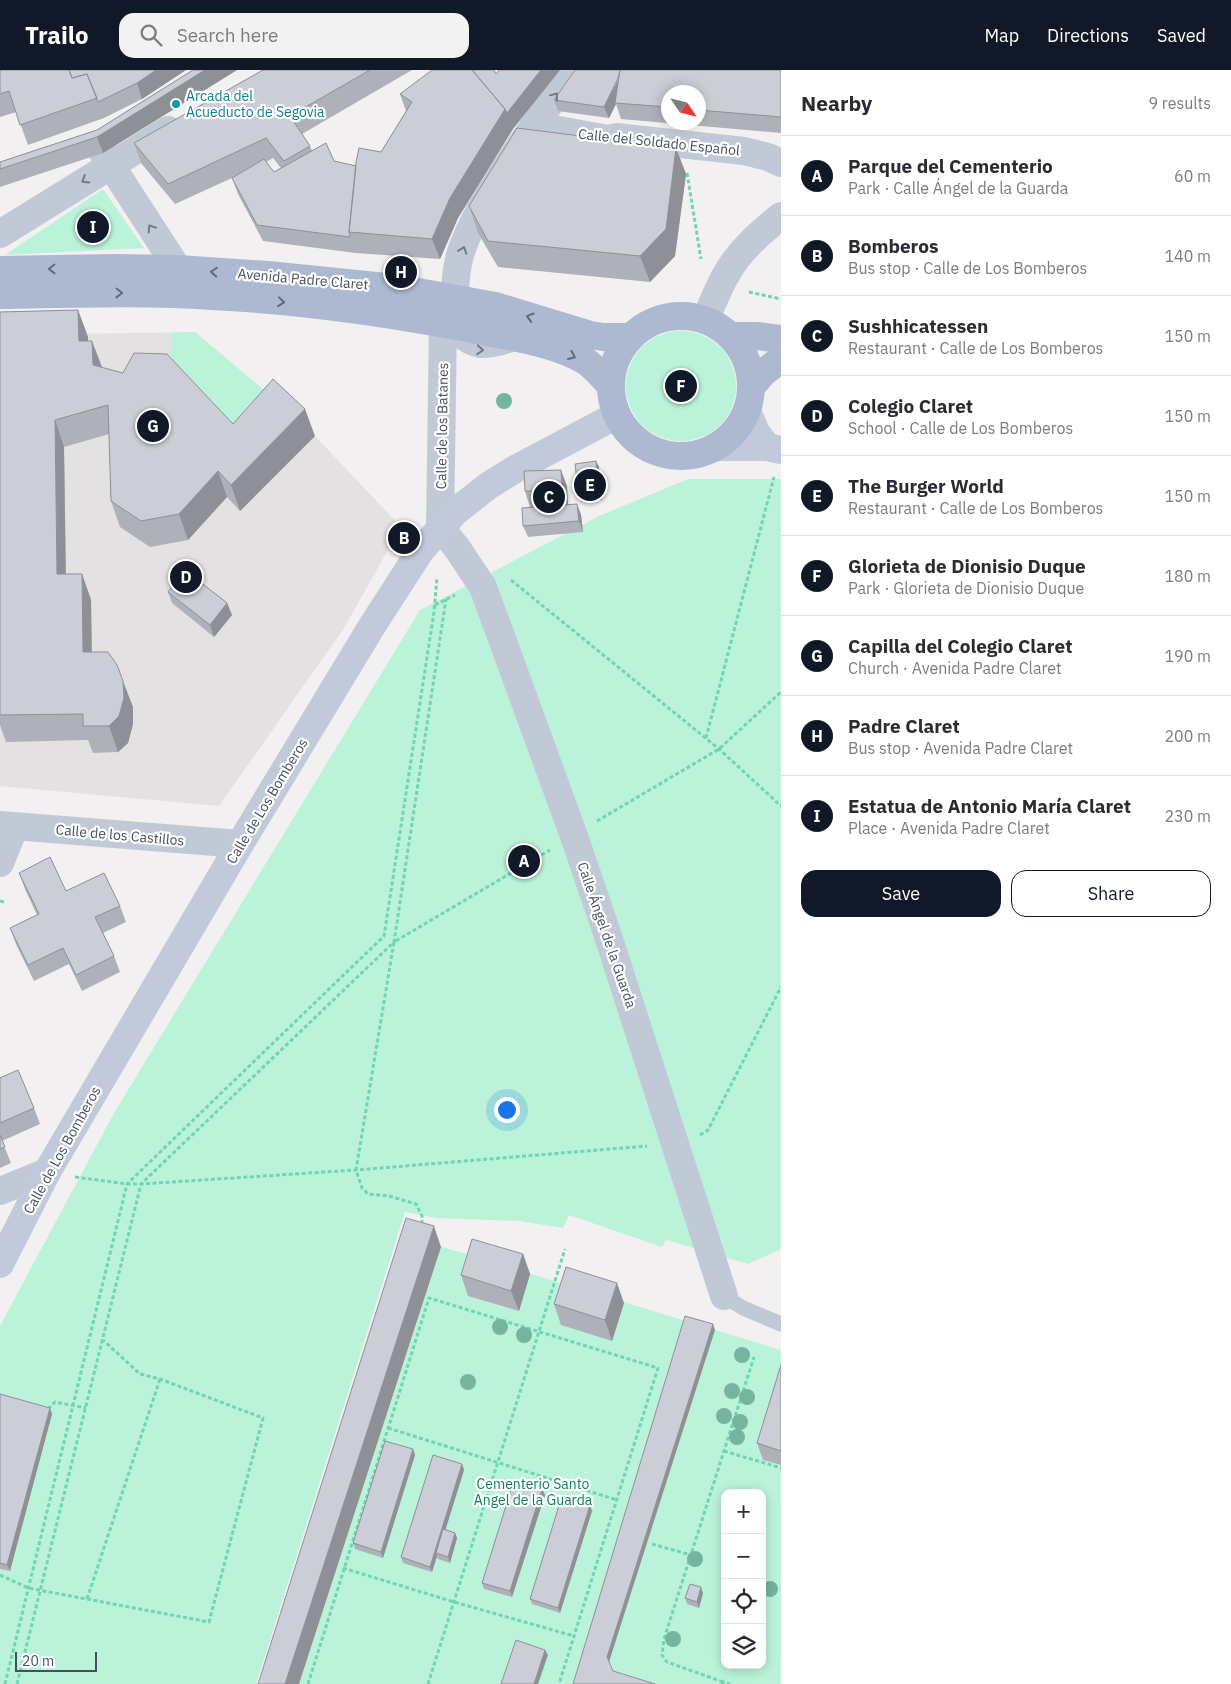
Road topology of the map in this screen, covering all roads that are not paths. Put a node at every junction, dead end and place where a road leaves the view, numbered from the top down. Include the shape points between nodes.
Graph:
1 (576, 70) edge
2 (192, 115) edge
3 (539, 119) junction
4 (100, 146) junction
5 (781, 163) edge
6 (781, 216) edge
7 (0, 234) edge
8 (178, 269) junction
9 (0, 270) edge
10 (0, 295) edge
11 (454, 298) junction
12 (706, 320) junction
13 (443, 324) junction
14 (731, 336) junction
15 (631, 337) junction
16 (781, 340) edge
17 (781, 359) edge
18 (611, 386) junction
19 (749, 398) junction
20 (617, 415) junction
21 (715, 448) junction
22 (774, 457) edge
23 (440, 527) junction
24 (7, 826) edge
25 (240, 844) junction
26 (0, 862) edge
27 (58, 1174) junction
28 (0, 1191) edge
29 (0, 1264) edge
30 (724, 1296) joint
31 (781, 1324) edge

3 -> 1 street
2 - 4 street
3 - 5 street, Calle del Soldado Español via 553,129 608,139 744,151
11 -> 3 street via 455,278 470,229
4 -> 7 street
8 -> 4 street
6 - 12 street via 737,258
8 -> 9 main road, Avenida Padre Claret
11 -> 8 main road, Avenida Padre Claret via 396,288
10 -> 13 main road, Avenida Padre Claret via 112,293 211,296 343,308
15 -> 11 main road, Avenida Padre Claret via 603,338 495,306
12 - 14 main road
12 - 15 main road via 682,316 663,318
13 -> 18 main road, Avenida Padre Claret via 526,340 565,352 597,370
13 - 23 street, Calle de los Batanes
14 - 16 main road
14 - 19 main road via 749,367
15 - 18 main road via 615,362
17 - 19 main road via 763,373
18 - 20 main road
19 - 21 main road via 744,418 734,432
19 - 22 street via 756,432
20 - 21 main road via 634,438 659,453 688,456
20 - 23 street, Calle de Los Bomberos via 497,480
21 - 22 street
23 - 25 street, Calle de Los Bomberos via 421,550 377,619
23 - 30 street, Calle Ángel de la Guarda via 477,577 487,597 609,939
24 - 25 street, Calle de los Castillos
24 - 26 street
25 - 27 street, Calle de Los Bomberos
27 - 28 street
27 - 29 street, Calle de Los Bomberos
30 - 31 lane, Calle Ángel de la Guarda

